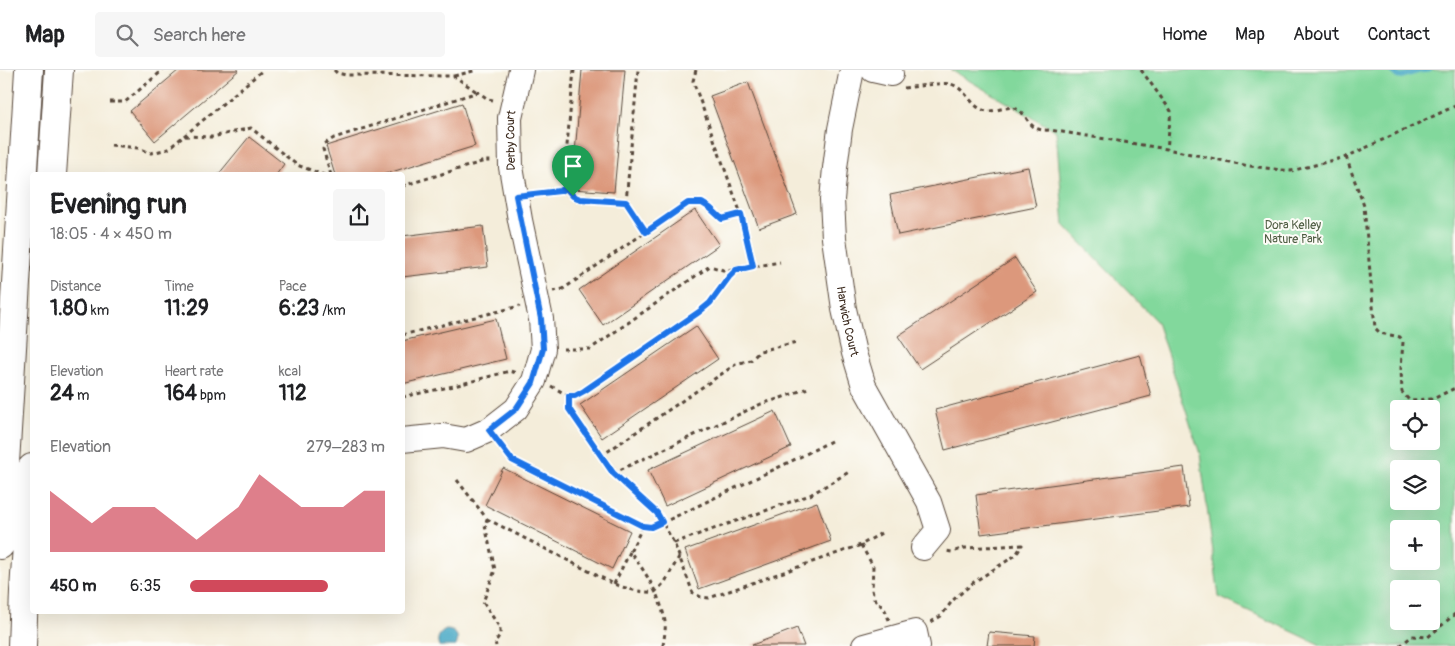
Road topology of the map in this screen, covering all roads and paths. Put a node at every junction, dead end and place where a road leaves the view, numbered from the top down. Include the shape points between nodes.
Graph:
1 (29, 70) edge
2 (59, 70) edge
3 (163, 70) edge
4 (263, 70) edge
5 (334, 70) edge
6 (477, 70) edge
7 (521, 70) edge
8 (574, 70) edge
9 (638, 70) edge
10 (696, 70) edge
11 (852, 70) edge
12 (1141, 70) edge
13 (882, 72) edge
14 (454, 76) junction
15 (478, 92) junction
16 (110, 102) dead end
17 (513, 105) junction
18 (1455, 106) edge
19 (184, 136) junction
20 (111, 145) dead end
21 (1167, 149) junction
22 (1346, 157) junction
23 (511, 159) junction
24 (52, 172) edge
25 (316, 172) edge
26 (330, 172) edge
27 (405, 185) edge
28 (566, 188) junction
29 (516, 196) junction
30 (626, 202) junction
31 (741, 214) junction
32 (646, 232) junction
33 (780, 262) dead end
34 (753, 266) junction
35 (736, 270) junction
36 (536, 299) junction
37 (405, 335) edge
38 (797, 342) dead end
39 (543, 349) junction
40 (535, 379) junction
41 (808, 388) dead end
42 (1455, 388) edge
43 (569, 396) junction
44 (405, 397) edge
45 (489, 430) junction
46 (405, 440) edge
47 (831, 441) dead end
48 (601, 456) junction
49 (849, 472) dead end
50 (613, 473) junction
51 (457, 480) dead end
52 (30, 499) edge
53 (487, 519) junction
54 (662, 522) junction
55 (643, 526) junction
56 (883, 532) dead end
57 (674, 543) junction
58 (0, 545) edge
59 (861, 545) junction
60 (923, 548) dead end
61 (630, 552) junction
62 (952, 552) dead end
63 (679, 557) junction
64 (614, 584) junction
65 (655, 592) junction
66 (1455, 614) edge
67 (909, 638) edge
68 (22, 646) edge
69 (496, 646) edge
70 (663, 646) edge
71 (864, 646) edge
72 (1400, 646) edge

1 - 58 main road
2 - 24 main road
3 - 16 path via 125,102
4 - 19 path
5 - 14 path via 346,75
6 - 14 path
7 - 17 street, Derby Court
8 - 28 path via 564,178
9 - 30 path
10 - 31 path via 693,81
11 - 60 street, Harwich Court via 840,130 832,200 839,280 864,386 929,502 938,530
12 - 21 path via 1171,111
13 - 21 path via 896,89 950,84 986,111 1013,108 1022,112 1040,131
14 - 15 path
15 - 17 path via 488,99
15 - 26 path via 334,138 323,149
17 - 23 street, Derby Court via 510,118
18 - 22 path
19 - 20 path via 168,149 151,153
19 - 25 path via 212,137 251,128 297,165
21 - 22 path via 1291,171
22 - 42 path via 1364,206 1375,328 1380,333 1400,337 1403,342 1402,392 1409,400 1433,399
23 - 27 path via 485,161
23 - 29 street, Derby Court
28 - 29 path
28 - 30 path via 580,199
29 - 36 street, Derby Court
30 - 32 path
31 - 32 path via 722,219 702,203 688,203
31 - 34 path
32 - 36 path via 562,289
33 - 34 path
34 - 35 path
35 - 39 path via 710,266 590,349
35 - 43 path via 699,312 584,391
36 - 37 path
36 - 39 street, Derby Court
38 - 48 path via 760,351 751,360 736,364
39 - 40 street, Derby Court
40 - 43 path
40 - 44 path via 510,371
40 - 45 street, Derby Court via 516,409
41 - 50 path via 761,404
43 - 48 path via 569,409
45 - 46 street, Derby Court via 466,440 443,436
45 - 55 path via 512,460
47 - 54 path
48 - 50 path
49 - 57 path via 810,495
50 - 54 path via 657,513
51 - 53 path
52 - 68 main road
53 - 64 path
53 - 69 path via 484,525 495,570 483,602 500,628
54 - 55 path via 651,527
54 - 57 path
55 - 61 path
56 - 59 path
57 - 63 path
59 - 63 path via 709,598 693,592
59 - 67 path via 873,566 874,598
61 - 64 path
61 - 65 path
62 - 67 path via 965,548 1022,545 1016,555 974,582 940,616
63 - 65 path via 665,582
64 - 65 path via 644,593
65 - 70 path via 665,623
66 - 72 path via 1428,637 1412,636
67 - 71 street

